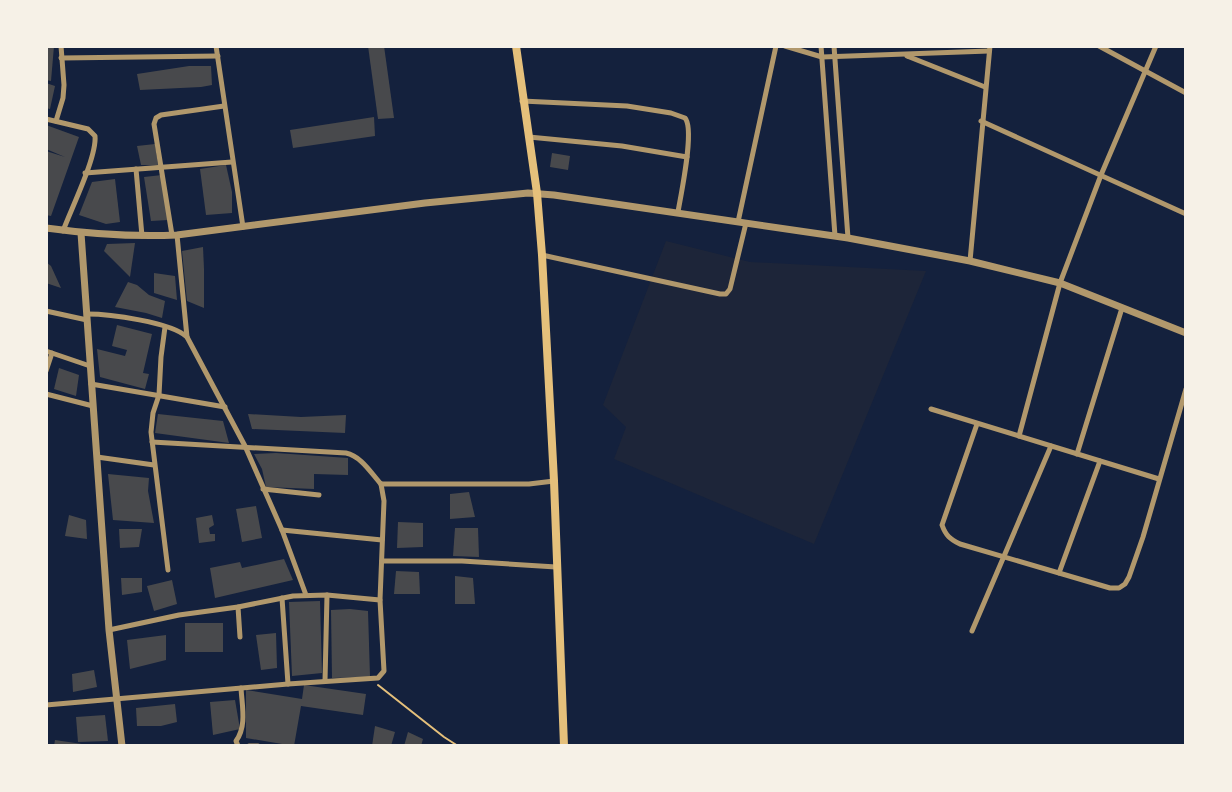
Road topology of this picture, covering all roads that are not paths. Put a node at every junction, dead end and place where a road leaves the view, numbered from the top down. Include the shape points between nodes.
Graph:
1 (61, 46) edge
2 (216, 46) edge
3 (516, 46) edge
4 (776, 46) edge
5 (785, 46) edge
6 (821, 46) edge
7 (834, 46) edge
8 (920, 46) edge
9 (1099, 46) edge
10 (1156, 46) edge
11 (989, 49) edge
12 (218, 56) junction
13 (822, 57) junction
14 (834, 57) junction
15 (61, 58) junction
16 (920, 58) junction
17 (1146, 71) junction
18 (985, 87) junction
19 (1185, 93) edge
20 (522, 101) junction
21 (224, 106) junction
22 (46, 119) edge
23 (981, 120) junction
24 (56, 121) junction
25 (528, 137) junction
26 (687, 157) junction
27 (232, 162) junction
28 (163, 167) junction
29 (136, 169) junction
30 (85, 173) junction
31 (1101, 175) junction
32 (537, 193) junction
33 (678, 212) junction
34 (1185, 214) edge
35 (742, 223) junction
36 (243, 227) junction
37 (46, 228) edge
38 (63, 231) junction
39 (81, 233) junction
40 (175, 235) junction
41 (142, 236) junction
42 (835, 236) junction
43 (848, 238) junction
44 (542, 255) junction
45 (970, 261) junction
46 (1060, 284) junction
47 (1122, 308) junction
48 (46, 311) edge
49 (87, 317) junction
50 (165, 327) junction
51 (1185, 333) edge
52 (187, 337) junction
53 (49, 352) edge
54 (90, 366) junction
55 (46, 371) edge
56 (92, 384) junction
57 (1185, 389) edge
58 (46, 393) edge
59 (159, 395) junction
60 (93, 406) junction
61 (225, 407) junction
62 (930, 409) dead end
63 (977, 424) junction
64 (1019, 436) junction
65 (152, 442) junction
66 (245, 446) junction
67 (1051, 446) junction
68 (1077, 454) junction
69 (96, 457) junction
70 (1100, 461) junction
71 (154, 465) junction
72 (1160, 479) junction
73 (554, 481) junction
74 (381, 484) junction
75 (263, 489) junction
76 (319, 495) dead end
77 (282, 530) junction
78 (382, 540) junction
79 (1004, 556) junction
80 (382, 561) junction
81 (556, 567) junction
82 (168, 570) dead end
83 (1059, 573) junction
84 (306, 594) junction
85 (327, 595) junction
86 (282, 598) junction
87 (380, 600) junction
88 (238, 607) junction
89 (108, 630) junction
90 (972, 631) dead end
91 (240, 637) dead end
92 (325, 681) junction
93 (288, 684) junction
94 (241, 688) junction
95 (117, 699) junction
96 (46, 705) edge
97 (122, 746) edge
98 (238, 746) edge
99 (249, 746) edge
100 (258, 746) edge
101 (564, 746) edge

1 - 15 street
2 - 12 street
3 - 20 main road
4 - 35 street
5 - 13 street
6 - 13 street
7 - 14 street
8 - 16 street
9 - 17 street
10 - 17 street
11 - 16 street
11 - 18 street
12 - 15 street
12 - 21 street
13 - 14 street
13 - 42 street
14 - 16 street
14 - 43 street
15 - 24 street via 63,98
16 - 18 street
17 - 19 street
17 - 31 street
18 - 23 street
20 - 25 main road
20 - 26 street via 627,106 681,116 690,128
21 - 27 street
21 - 28 street via 156,117
22 - 24 street
23 - 31 street
23 - 45 street
24 - 30 street via 88,129 95,136
25 - 26 street
25 - 32 main road
26 - 33 street
27 - 28 street
27 - 36 street
28 - 29 street
28 - 40 street
29 - 30 street
29 - 41 street
30 - 38 street
31 - 34 street
31 - 46 street
32 - 33 street
32 - 36 street
32 - 44 main road
33 - 35 street
35 - 42 street
35 - 44 street via 726,294
36 - 40 street
37 - 38 street
38 - 39 street
39 - 41 street
39 - 49 street
40 - 41 street
40 - 52 street
42 - 43 street
43 - 45 street
44 - 73 main road
45 - 46 street
46 - 47 street
46 - 64 street
47 - 51 street
47 - 68 street
48 - 49 street
49 - 50 street via 103,314
49 - 54 street
50 - 52 street
50 - 59 street
52 - 61 street
53 - 54 street
53 - 55 street
54 - 56 street
56 - 59 street
56 - 60 street
57 - 72 street
58 - 60 street
59 - 61 street
59 - 65 street via 151,425
60 - 69 street
61 - 66 street
62 - 63 street
63 - 64 street
63 - 79 street via 942,525 950,539
64 - 67 street
65 - 66 street
65 - 71 street
66 - 74 street via 354,454
66 - 75 street
67 - 68 street
67 - 79 street
68 - 70 street
69 - 71 street
69 - 89 street
70 - 72 street
70 - 83 street
71 - 82 street
72 - 83 street via 1125,584 1110,588
73 - 74 street
73 - 81 main road
74 - 78 street
75 - 76 street
75 - 77 street
77 - 78 street
77 - 84 street
78 - 80 street
79 - 83 street
79 - 90 street
80 - 81 street
80 - 87 street
81 - 101 main road
84 - 85 street
84 - 86 street
85 - 87 street
85 - 92 street
86 - 88 street
86 - 93 street
87 - 92 street via 384,662 381,676 371,680
88 - 89 street
88 - 91 street
89 - 95 street
92 - 93 street
93 - 94 street
94 - 95 street
94 - 98 street via 243,726 236,741
95 - 96 street
95 - 97 street
99 - 100 street

